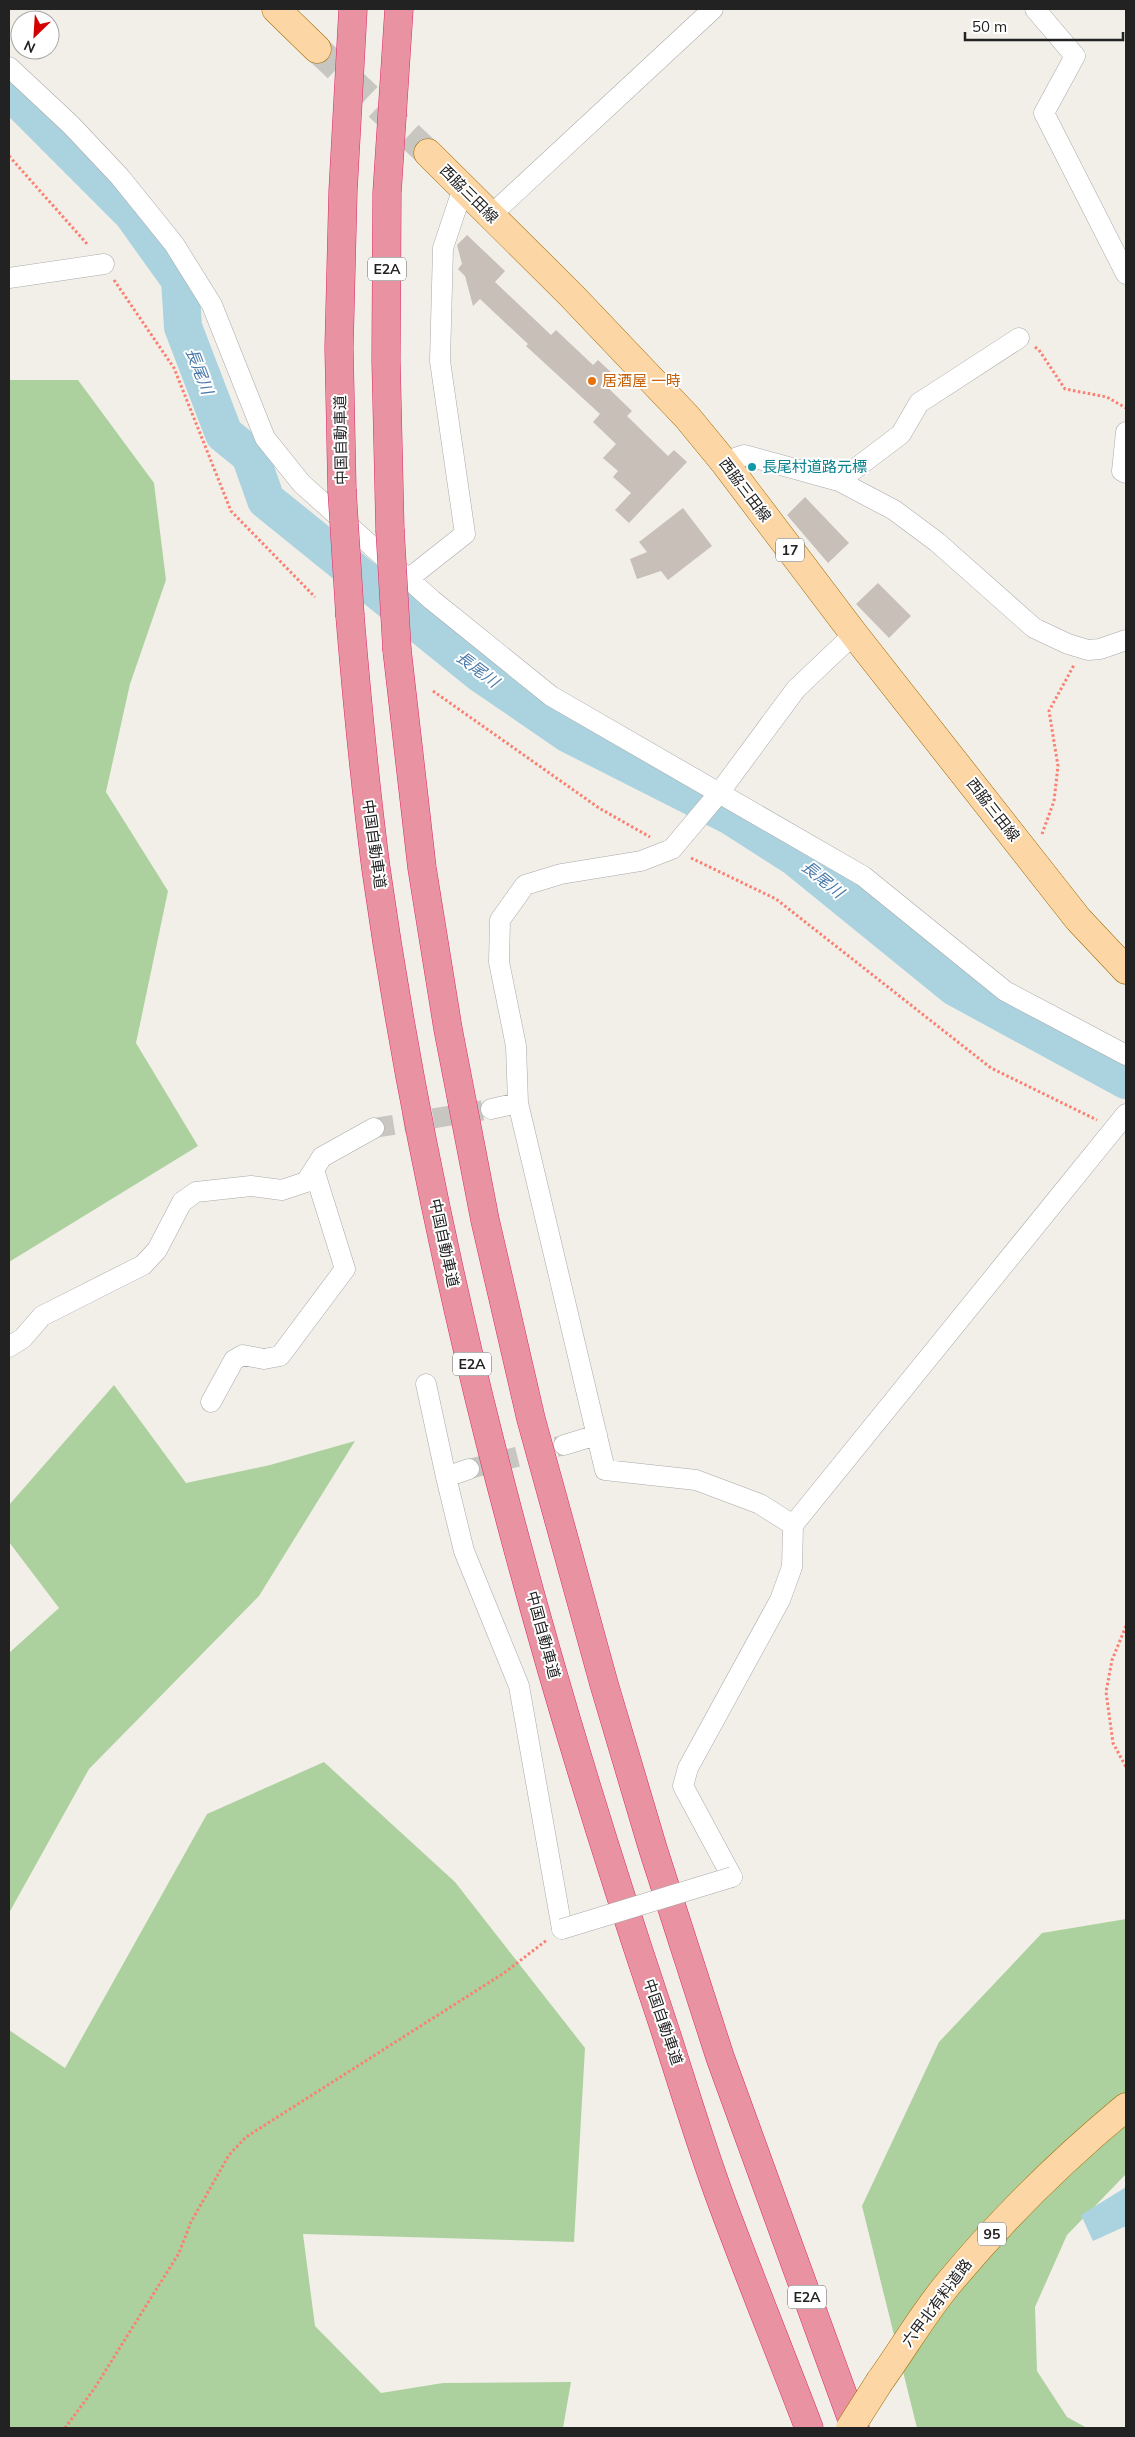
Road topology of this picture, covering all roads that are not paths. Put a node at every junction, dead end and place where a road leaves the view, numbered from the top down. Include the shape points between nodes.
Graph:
1 (276, 9) edge
2 (353, 9) edge
3 (399, 9) edge
4 (713, 9) edge
5 (1035, 9) edge
6 (317, 48) tunnel mouth
7 (9, 68) edge
8 (428, 153) tunnel mouth
9 (463, 188) junction
10 (490, 216) junction
11 (104, 264) road end
12 (1126, 274) edge
13 (9, 278) edge
14 (1019, 338) road end
15 (1126, 432) edge
16 (724, 462) junction
17 (1126, 473) edge
18 (839, 481) junction
19 (408, 578) junction
20 (854, 634) junction
21 (1126, 640) edge
22 (719, 793) junction
23 (1126, 970) edge
24 (1126, 1055) edge
25 (518, 1103) junction
26 (491, 1109) tunnel mouth
27 (1120, 1121) edge
28 (374, 1128) tunnel mouth
29 (314, 1170) junction
30 (9, 1347) edge
31 (426, 1384) dead end
32 (211, 1402) dead end
33 (597, 1435) junction
34 (564, 1445) tunnel mouth
35 (470, 1469) tunnel mouth
36 (446, 1477) junction
37 (793, 1525) junction
38 (1126, 2107) edge
39 (809, 2428) edge
40 (850, 2428) edge
41 (855, 2428) edge

1 - 6 main road
2 - 39 highway, 中国自動車道 / E2A, bridge via 342,210 339,348 342,490 364,769 404,1043 440,1228 486,1423 558,1694 607,1856 720,2197
3 - 41 highway, E2A, bridge via 388,193 386,360 390,530 397,650 422,868 448,1029 485,1220 528,1409 602,1674 720,2057
4 - 10 street
5 - 12 street via 1075,56 1044,113
7 - 19 street via 114,170 174,244 212,305 264,438 302,484
8 - 9 main road, 西脇三田線 / 17
9 - 10 main road, 西脇三田線 / 17
9 - 19 street via 443,248 440,361 465,534
10 - 16 main road, 西脇三田線 / 17 via 680,409
11 - 13 street
14 - 18 street via 919,403 901,434
15 - 17 street via 1122,471
16 - 18 street via 744,455
16 - 20 main road, 西脇三田線 / 17
18 - 21 street via 894,510 937,542 1034,628 1082,649 1100,649
19 - 22 street via 551,696
20 - 22 street via 796,689
20 - 23 main road, 西脇三田線 / 17 via 1078,919
22 - 24 street via 863,876 1005,991
22 - 25 street via 672,849 641,861 561,874 525,885 500,920 499,962 516,1046
25 - 26 street
25 - 33 street
27 - 37 street
28 - 29 street via 322,1157
29 - 30 street via 306,1182 282,1190 252,1186 196,1192 182,1202 157,1250 142,1265 42,1316 23,1338
29 - 32 street via 346,1269 280,1356 243,1355 234,1360
31 - 36 street
33 - 34 street
33 - 37 street via 605,1470 696,1480 760,1504
35 - 36 street
36 - 37 street, bridge via 464,1551 518,1686 562,1929 732,1877 684,1786 688,1768 780,1600 792,1567
38 - 40 main road, 六甲北有料道路 / 95, bridge via 1088,2139 947,2285

